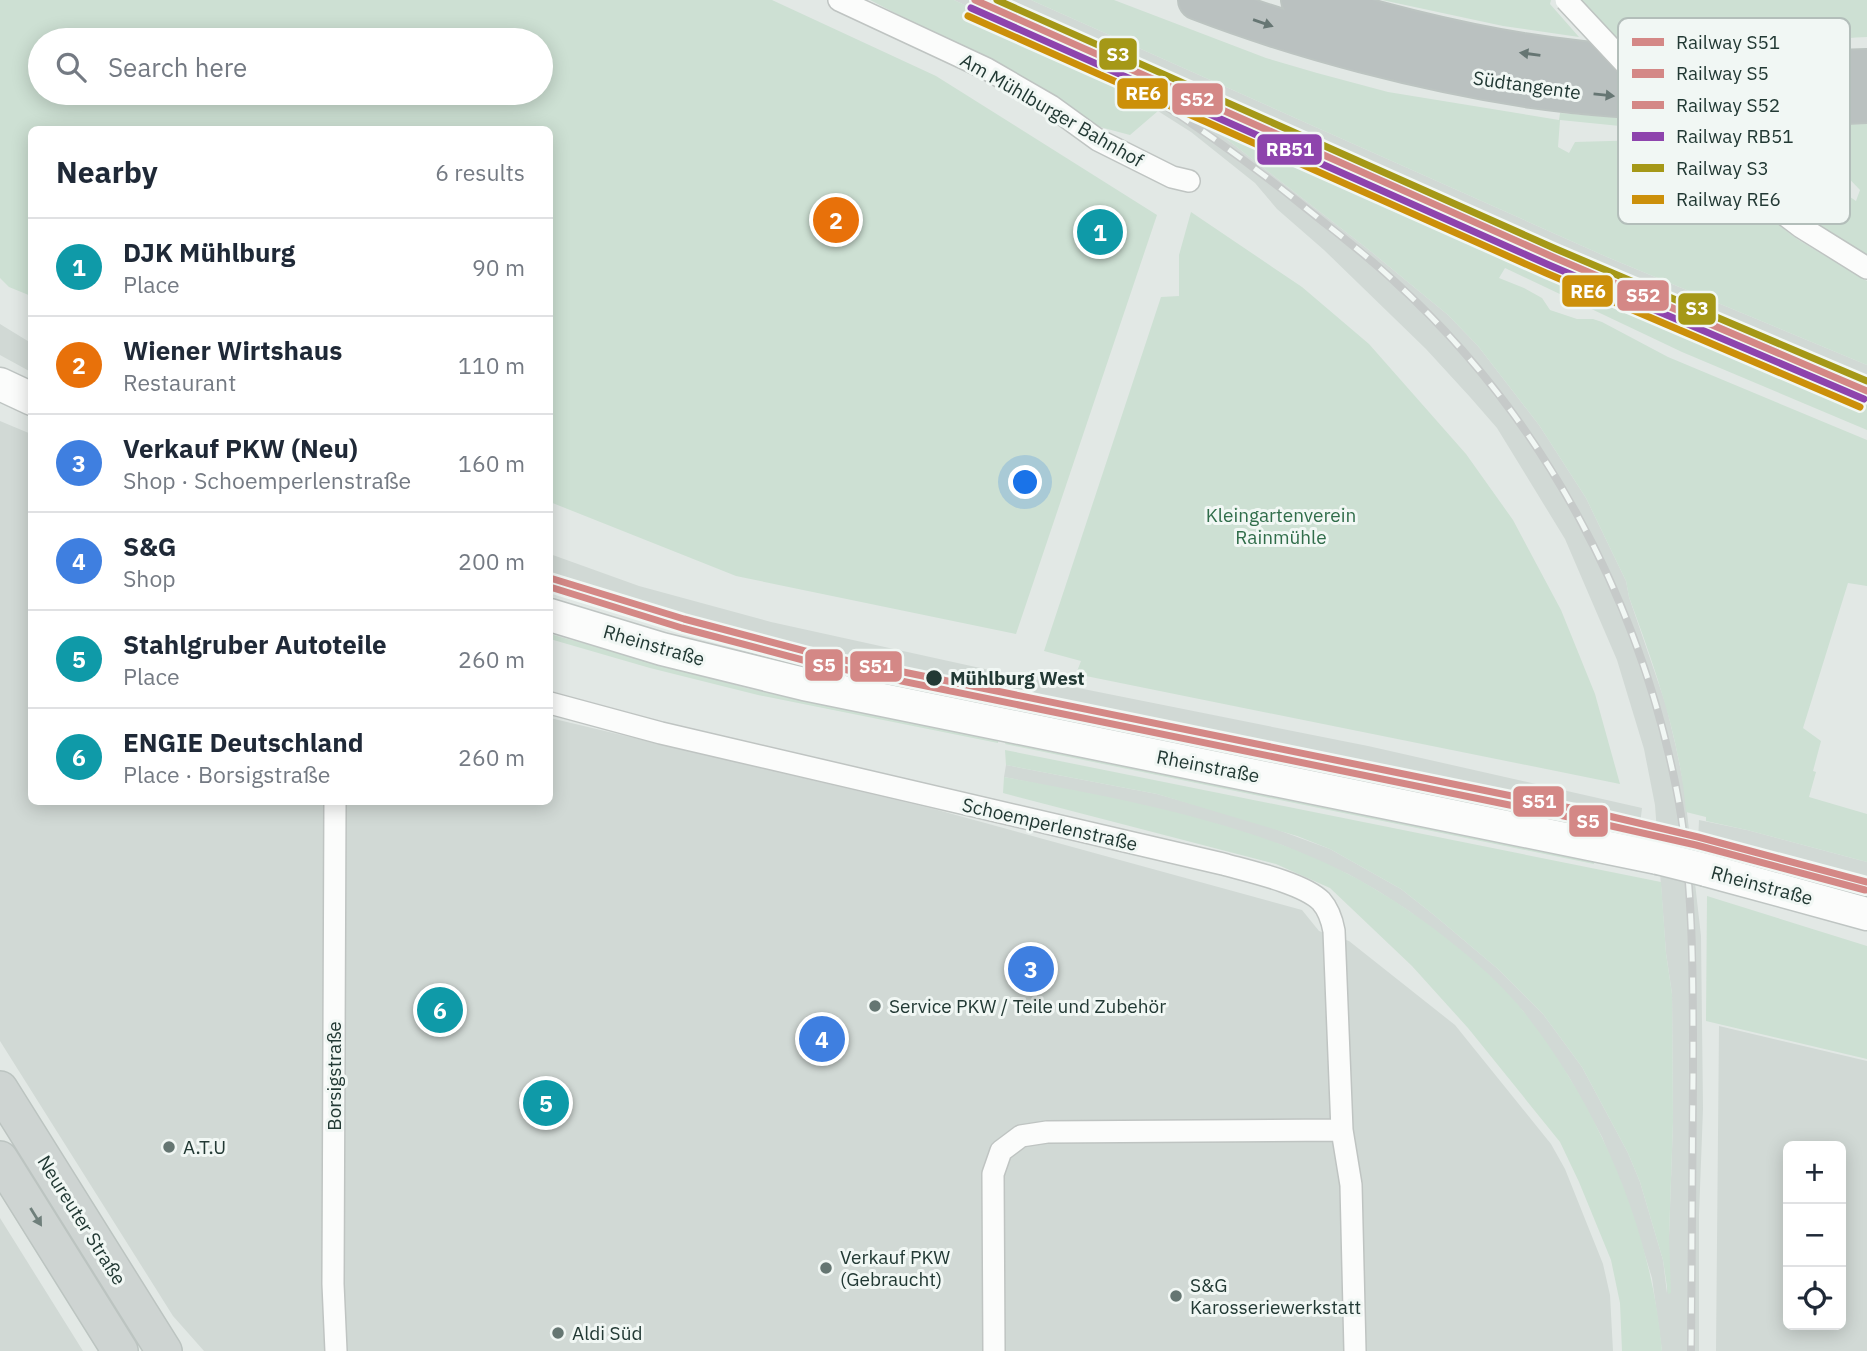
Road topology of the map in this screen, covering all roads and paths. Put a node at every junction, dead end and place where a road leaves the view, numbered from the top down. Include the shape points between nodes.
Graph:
1 (839, 0) edge
2 (1198, 0) edge
3 (1301, 0) edge
4 (1566, 0) edge
5 (1618, 56) edge
6 (1618, 64) edge
7 (1618, 97) edge
8 (1189, 181) dead end
9 (1797, 224) edge
10 (1867, 268) edge
11 (0, 384) edge
12 (28, 397) edge
13 (553, 616) edge
14 (553, 704) edge
15 (335, 805) edge
16 (1867, 914) edge
17 (0, 1088) edge
18 (1342, 1130) junction
19 (0, 1159) edge
20 (120, 1351) edge
21 (164, 1351) edge
22 (336, 1351) edge
23 (994, 1351) edge
24 (1354, 1351) edge

1 - 8 street, Am Mühlburger Bahnhof via 987,69 1098,140
2 -> 7 highway, Südtangente via 1284,30 1429,69 1533,88
6 -> 3 highway, Südtangente via 1523,53 1412,31
4 - 5 street, bridge
9 - 10 street, bridge
11 - 12 main road
13 - 16 main road, Rheinstraße, bridge via 804,684 1658,858
14 - 18 street, Schoemperlenstraße via 1223,864 1313,896 1327,910 1334,931
15 - 22 street, Borsigstraße
17 - 21 main road, Neureuter Straße
18 - 23 street via 1047,1132 1021,1136 1001,1151 993,1174
18 - 24 street, Schoemperlenstraße via 1351,1185
19 -> 20 main road, Neureuter Straße

